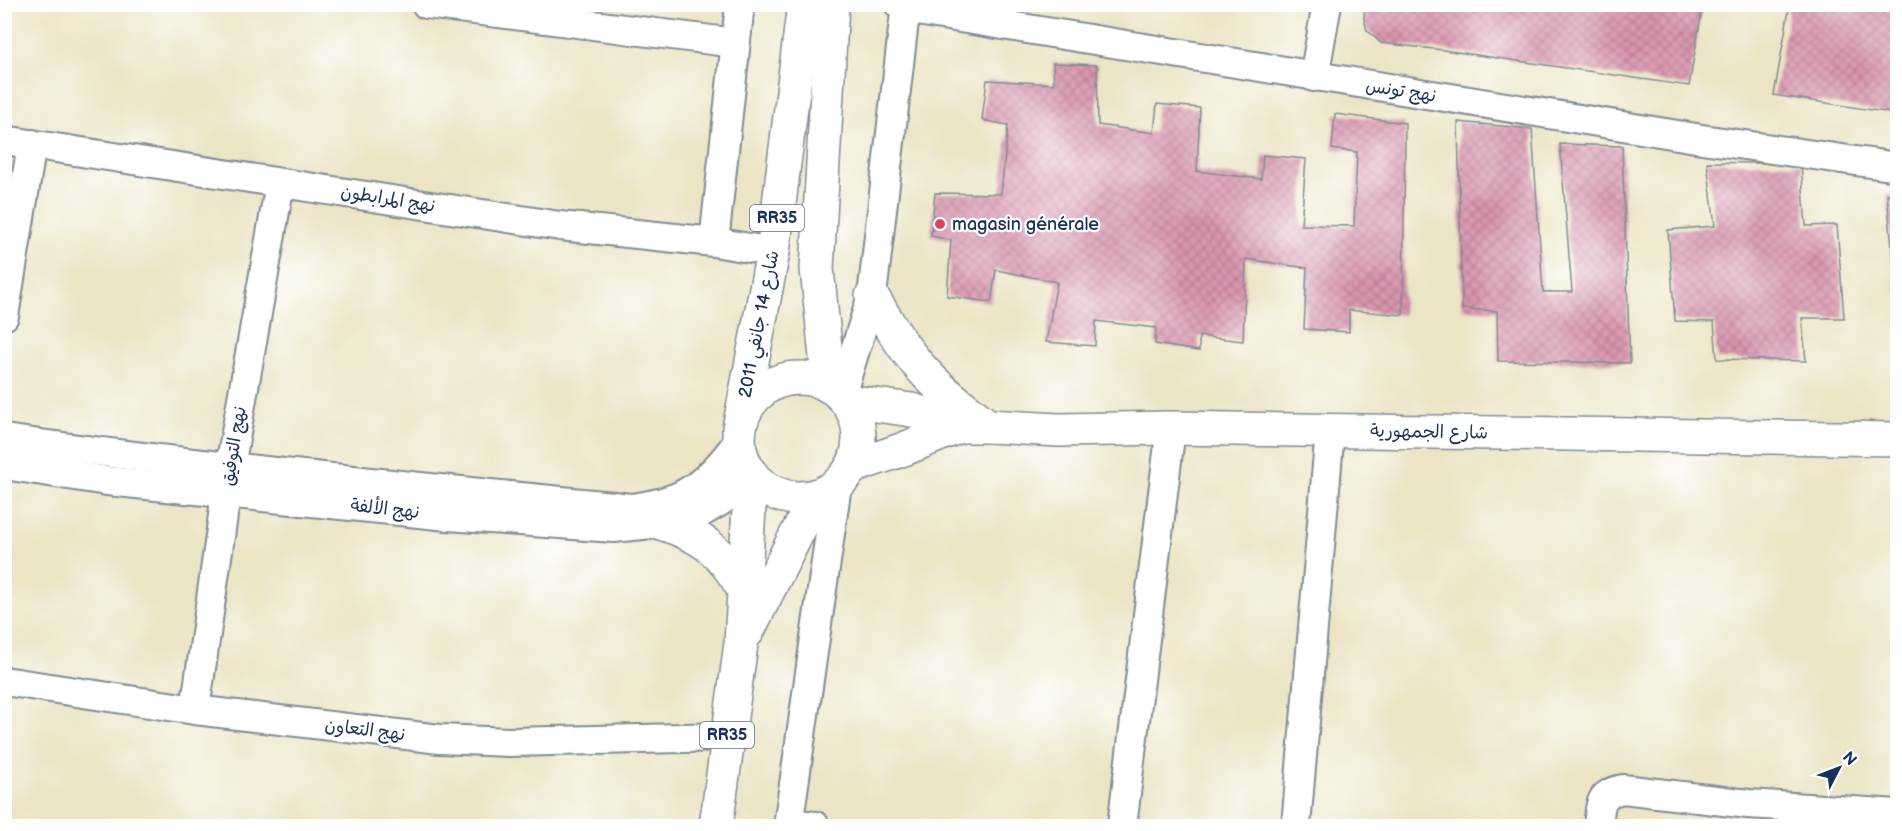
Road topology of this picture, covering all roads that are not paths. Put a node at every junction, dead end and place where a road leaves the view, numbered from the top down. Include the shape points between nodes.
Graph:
1 (426, 4) edge
2 (740, 4) edge
3 (804, 4) edge
4 (832, 4) edge
5 (1327, 4) edge
6 (903, 6) edge
7 (735, 43) junction
8 (1314, 77) junction
9 (18, 142) edge
10 (1898, 167) edge
11 (280, 183) junction
12 (714, 242) junction
13 (773, 252) junction
14 (872, 296) junction
15 (4, 316) edge
16 (839, 394) junction
17 (974, 426) junction
18 (1171, 428) junction
19 (1330, 430) junction
20 (4, 439) edge
21 (1898, 439) edge
22 (744, 453) junction
23 (4, 465) edge
24 (228, 479) junction
25 (835, 483) junction
26 (484, 506) junction
27 (661, 523) junction
28 (744, 590) junction
29 (741, 644) junction
30 (4, 681) edge
31 (195, 710) junction
32 (727, 737) junction
33 (1898, 814) edge
34 (798, 825) edge
35 (717, 826) edge
36 (1122, 826) edge
37 (1296, 826) edge
38 (1598, 826) edge

1 - 7 street
2 - 7 street
3 - 13 main road, شارع 14 جانفي 2011 / RR35
4 - 16 main road, RR35 via 817,269
5 - 8 street
6 - 8 street, نهج تونس
6 - 14 street
7 - 12 street
8 - 10 street, نهج تونس
9 - 11 street, نهج المرابطون
9 - 15 street
11 - 12 street, نهج المرابطون via 560,226
11 - 24 street, نهج التوفيق
12 - 13 street, نهج المرابطون
13 - 22 main road, شارع 14 جانفي 2011 / RR35
14 - 16 street
14 - 17 main road via 894,334
16 - 17 main road
16 - 22 main road, RR35 via 811,379 791,378 773,383 757,394 745,410
16 - 25 main road, RR35 via 856,416 860,434 858,451
17 - 18 main road, شارع الجمهورية via 1059,430
17 - 25 main road via 904,449
18 - 19 main road, شارع الجمهورية
18 - 36 street
19 - 21 main road, شارع الجمهورية
19 - 37 street
20 - 24 street, نهج الألفة via 113,454
22 - 25 main road via 773,492 787,497 801,498
22 - 26 street, نهج الألفة via 672,500 633,508
22 - 27 street, نهج الألفة via 721,501 699,514
22 - 28 main road, RR35
23 - 24 street, نهج الألفة via 107,481
24 - 26 street, نهج الألفة
24 - 31 street, نهج التوفيق
25 - 29 main road, RR35
25 - 34 street
26 - 27 street, نهج الألفة via 614,528
27 - 28 main road via 687,531 711,546 730,566
28 - 29 main road, RR35
29 - 32 main road, RR35
30 - 31 street, نهج التعاون
31 - 32 street, نهج التعاون via 440,739 509,742
32 - 35 main road, RR35
33 - 38 street via 1749,804 1623,789 1603,797

